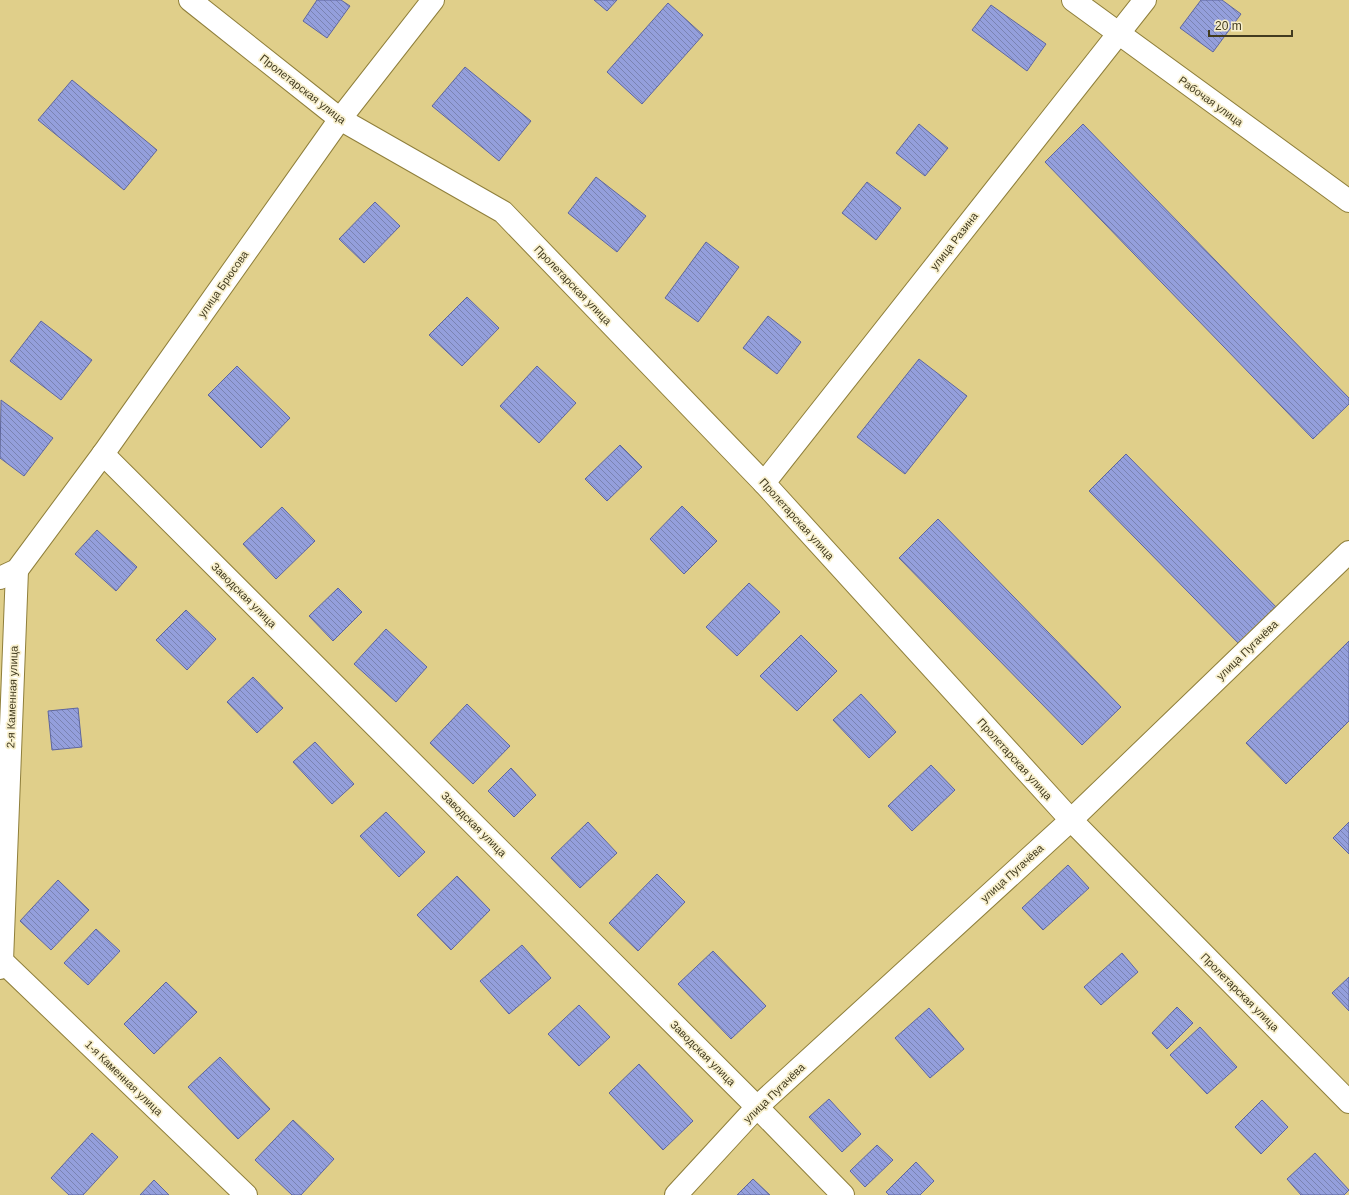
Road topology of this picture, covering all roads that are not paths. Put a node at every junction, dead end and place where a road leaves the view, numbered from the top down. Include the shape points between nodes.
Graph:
1 (190, 0) edge
2 (433, 0) edge
3 (1073, 0) edge
4 (1145, 0) edge
5 (1119, 34) junction
6 (340, 119) junction
7 (1349, 201) edge
8 (103, 454) junction
9 (764, 482) junction
10 (1349, 552) edge
11 (8, 574) edge
12 (1071, 820) junction
13 (1, 964) edge
14 (1349, 1102) edge
15 (757, 1107) junction
16 (246, 1195) edge
17 (676, 1195) edge
18 (843, 1195) edge

1 - 6 street, Пролетарская улица
2 - 6 street, улица Брюсова
3 - 5 street, Рабочая улица
4 - 5 street, улица Разина
5 - 7 street, Рабочая улица
5 - 9 street, улица Разина
6 - 8 street, улица Брюсова
6 - 9 street, Пролетарская улица via 503,212
8 - 11 street, улица Брюсова
8 - 15 street, Заводская улица
9 - 12 street, Пролетарская улица
10 - 12 street, улица Пугачёва
11 - 13 street, 2-я Каменная улица
12 - 14 street, Пролетарская улица
12 - 15 street, улица Пугачёва
13 - 16 street, 1-я Каменная улица
15 - 17 street, улица Пугачёва
15 - 18 street, Заводская улица

